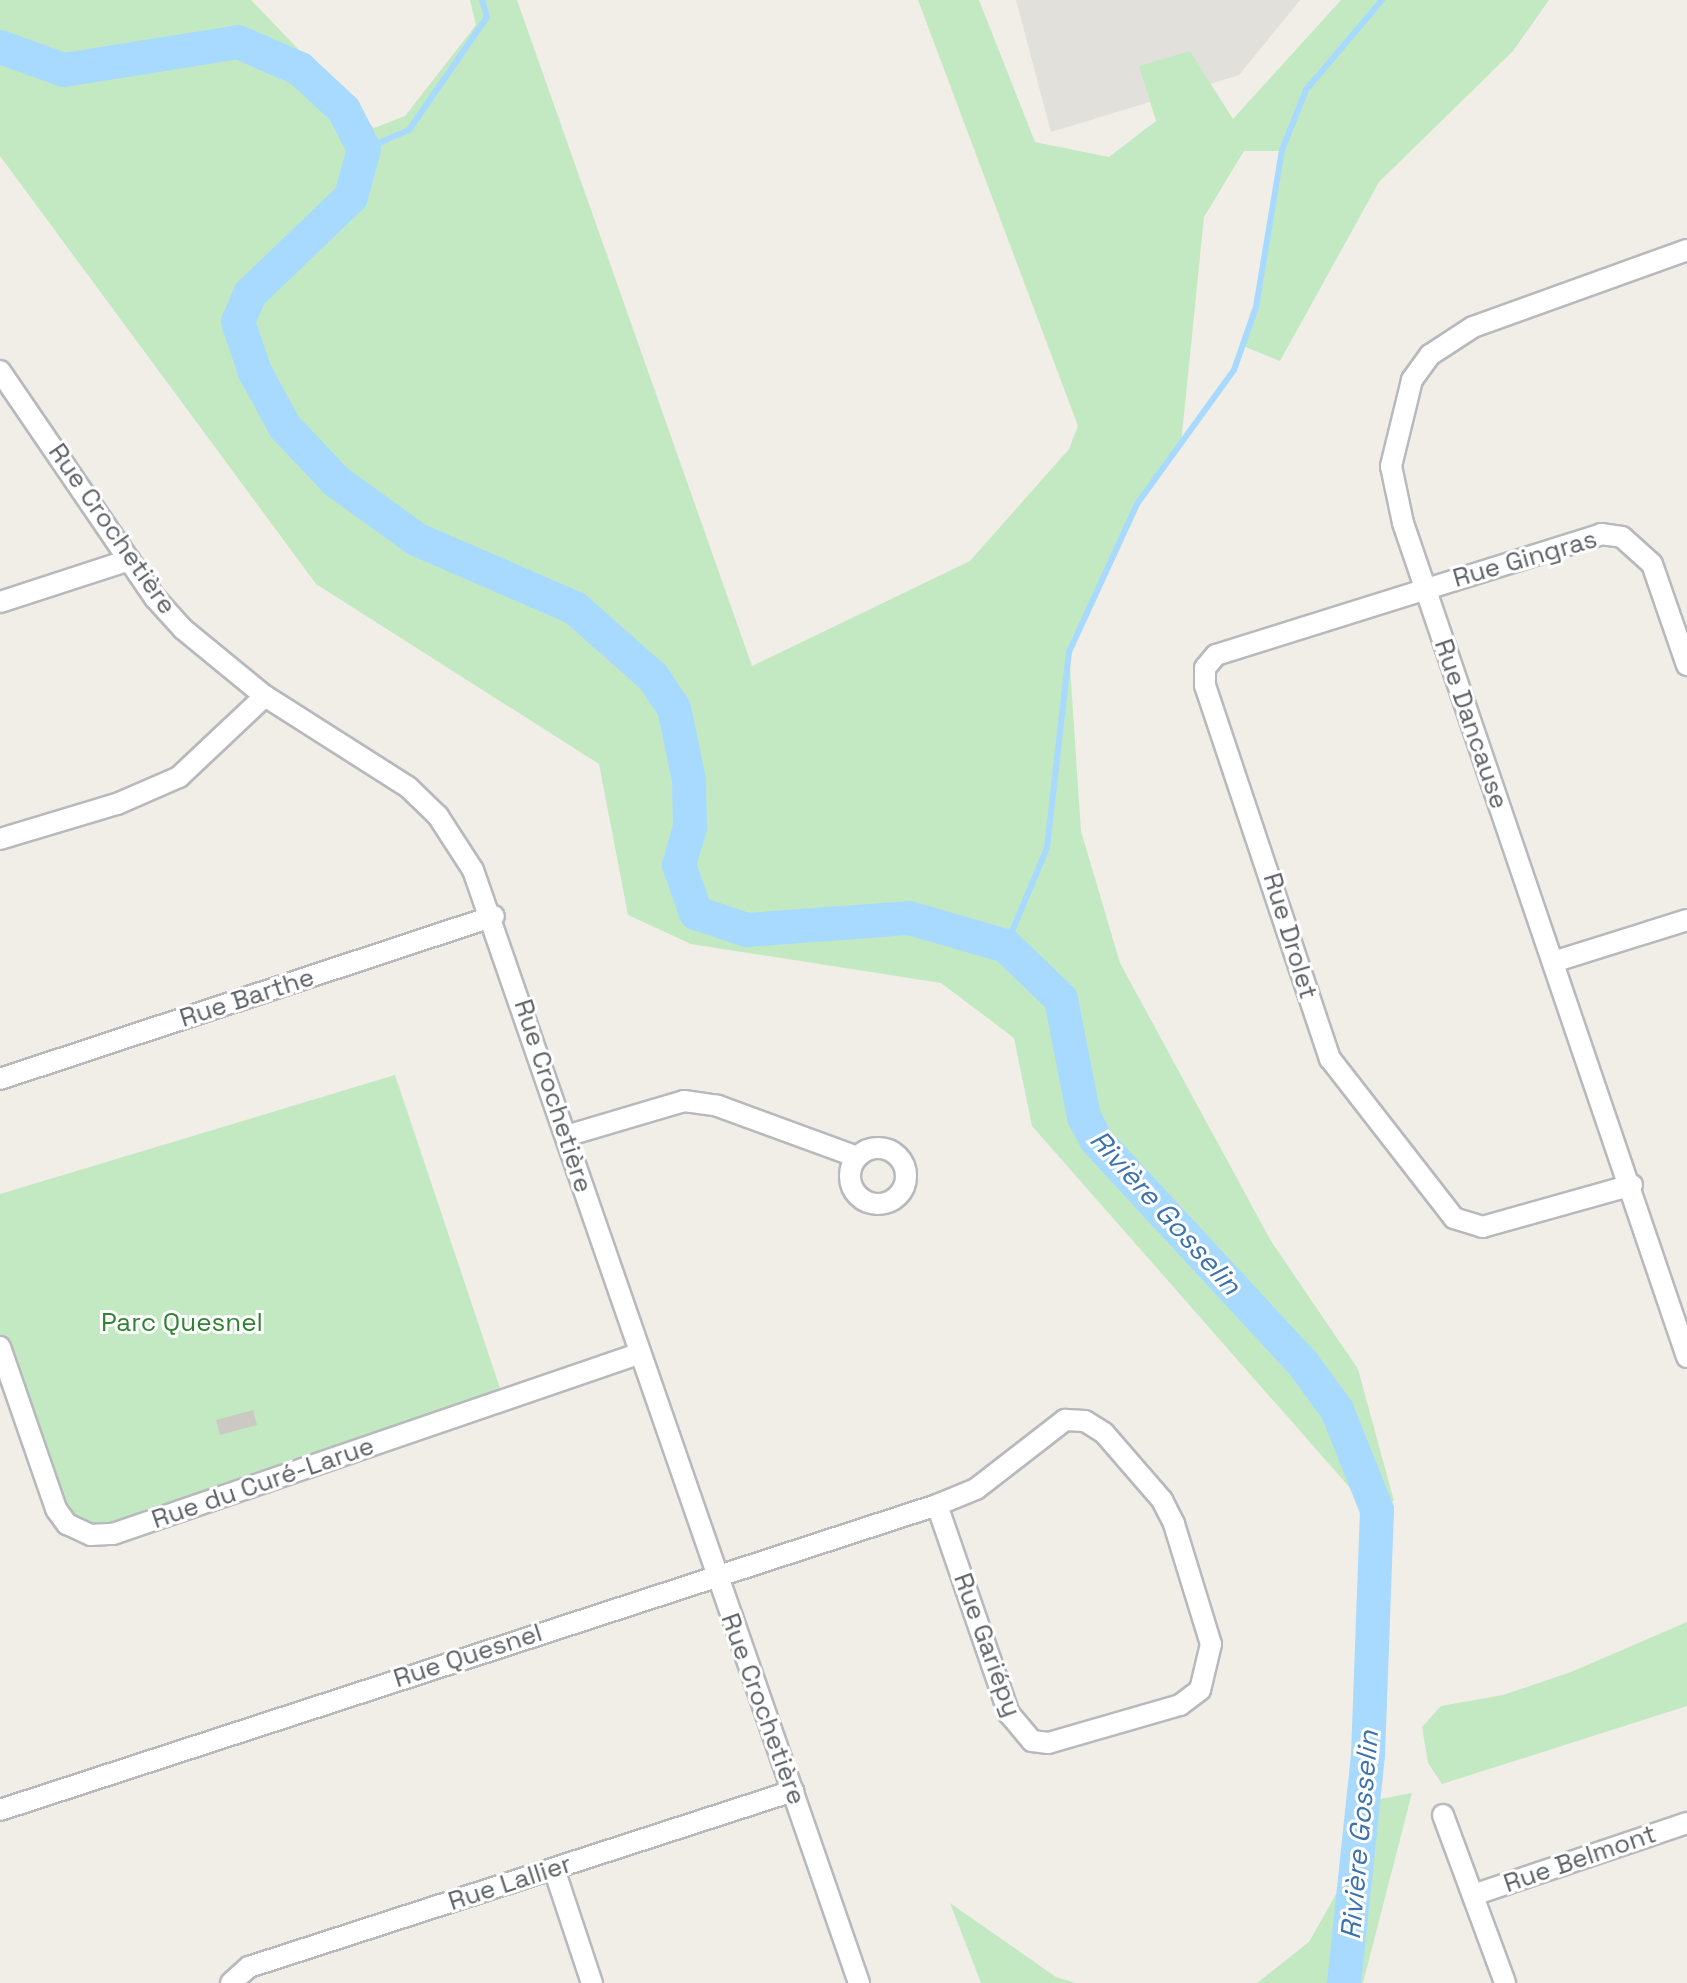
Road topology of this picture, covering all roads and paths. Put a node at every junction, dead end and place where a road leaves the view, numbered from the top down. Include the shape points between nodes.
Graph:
1 (1687, 250) edge
2 (0, 371) edge
3 (129, 560) junction
4 (1425, 589) junction
5 (0, 602) edge
6 (1687, 665) edge
7 (265, 696) junction
8 (0, 839) edge
9 (494, 916) junction
10 (1687, 920) edge
11 (1553, 962) junction
12 (0, 1079) edge
13 (566, 1136) junction
14 (857, 1157) dead end
15 (1632, 1185) junction
16 (0, 1347) edge
17 (638, 1354) junction
18 (1687, 1357) edge
19 (937, 1505) junction
20 (715, 1576) junction
21 (793, 1791) junction
22 (0, 1810) edge
23 (1443, 1815) dead end
24 (1687, 1823) edge
25 (554, 1869) junction
26 (1473, 1895) junction
27 (231, 1983) edge
28 (592, 1983) edge
29 (859, 1983) edge
30 (1505, 1983) edge

1 - 4 street, Rue Dancause via 1473,327 1430,355 1412,380 1391,466
2 - 3 street, Rue Crochetière
3 - 5 street
3 - 7 street, Rue Crochetière via 183,629
4 - 6 street, Rue Gingras via 1601,534 1622,537 1652,564
4 - 11 street, Rue Dancause
4 - 15 street, Rue Drolet via 1216,655 1205,668 1205,685 1324,1044 1460,1223 1483,1227
7 - 8 street via 179,777 117,804
7 - 9 street, Rue Crochetière via 408,787 460,848
9 - 12 street, Rue Barthe
9 - 13 street, Rue Crochetière
10 - 11 street
11 - 15 street, Rue Dancause
13 - 14 street via 684,1101 731,1110
13 - 17 street, Rue Crochetière
15 - 18 street, Rue Dancause
16 - 17 street, Rue du Curé-Larue via 56,1509 67,1524 91,1535 113,1534
17 - 20 street, Rue Crochetière
19 - 19 street, Rue Gariépy via 986,1482 1065,1420 1085,1421 1104,1433 1162,1500 1174,1524 1211,1644 1200,1690 1180,1705 1048,1743 1032,1741 1009,1714
19 - 20 street, Rue Quesnel
20 - 21 street, Rue Crochetière
20 - 22 street, Rue Quesnel
21 - 25 street, Rue Lallier
21 - 29 street, Rue Crochetière
23 - 26 street, Rue Belmont
24 - 26 street, Rue Belmont
25 - 27 street, Rue Lallier via 249,1967
25 - 28 street
26 - 30 street, Rue Belmont

